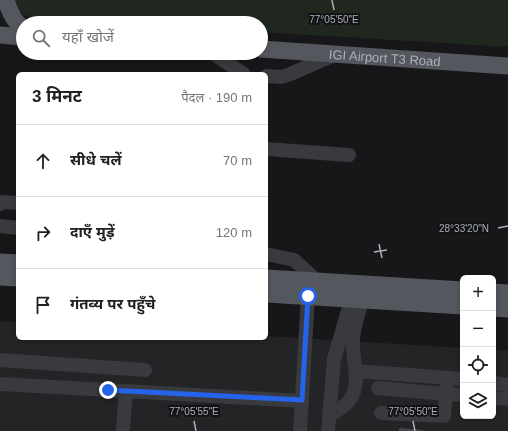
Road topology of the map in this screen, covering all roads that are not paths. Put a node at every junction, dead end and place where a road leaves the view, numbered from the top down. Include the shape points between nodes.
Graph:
1 (6, 0) edge
2 (16, 22) edge
3 (0, 35) edge
4 (16, 36) edge
5 (268, 49) edge
6 (336, 54) junction
7 (223, 60) edge
8 (508, 66) edge
9 (241, 72) edge
10 (268, 76) edge
11 (268, 149) edge
12 (349, 155) dead end
13 (1, 203) edge
14 (16, 204) edge
15 (0, 226) edge
16 (16, 228) edge
17 (268, 254) edge
18 (0, 262) edge
19 (16, 263) edge
20 (0, 277) edge
21 (16, 278) edge
22 (268, 278) edge
23 (317, 281) junction
24 (460, 290) edge
25 (359, 292) junction
26 (496, 292) edge
27 (508, 293) edge
28 (268, 294) edge
29 (308, 296) junction
30 (460, 306) edge
31 (496, 308) edge
32 (508, 309) edge
33 (0, 360) edge
34 (108, 367) junction
35 (145, 370) dead end
36 (356, 371) junction
37 (448, 377) junction
38 (460, 379) edge
39 (496, 383) edge
40 (0, 384) edge
41 (508, 384) edge
42 (378, 388) dead end
43 (108, 390) junction
44 (126, 391) junction
45 (446, 394) junction
46 (460, 395) edge
47 (496, 398) edge
48 (508, 399) edge
49 (302, 400) junction
50 (381, 413) dead end
51 (329, 416) junction
52 (123, 429) dead end
53 (300, 431) edge
54 (328, 431) edge

1 - 2 main road
3 - 4 main road
5 - 6 main road, IGI Airport T3 Road
6 - 8 main road, IGI Airport T3 Road
6 - 10 lane via 288,75
7 - 9 lane
11 - 12 lane
13 - 14 lane
15 - 16 lane
17 - 23 lane via 294,260
18 - 19 main road
20 - 21 main road
22 - 23 main road
23 - 25 main road
24 - 25 main road
25 - 29 main road
25 - 30 main road
25 - 36 lane via 353,340
25 - 51 lane via 334,359
26 - 27 main road
28 - 29 main road
29 - 49 lane
31 - 32 main road
33 - 34 lane
34 - 35 lane
34 - 43 lane
36 - 37 lane
36 - 51 lane via 354,394 348,403
37 - 38 lane
37 - 45 lane
39 - 41 lane
40 - 43 lane
42 - 45 lane
43 - 44 lane
44 - 49 lane
44 - 52 lane
45 - 46 lane
45 - 50 lane via 444,416
47 - 48 lane
49 - 53 lane
51 - 54 lane

